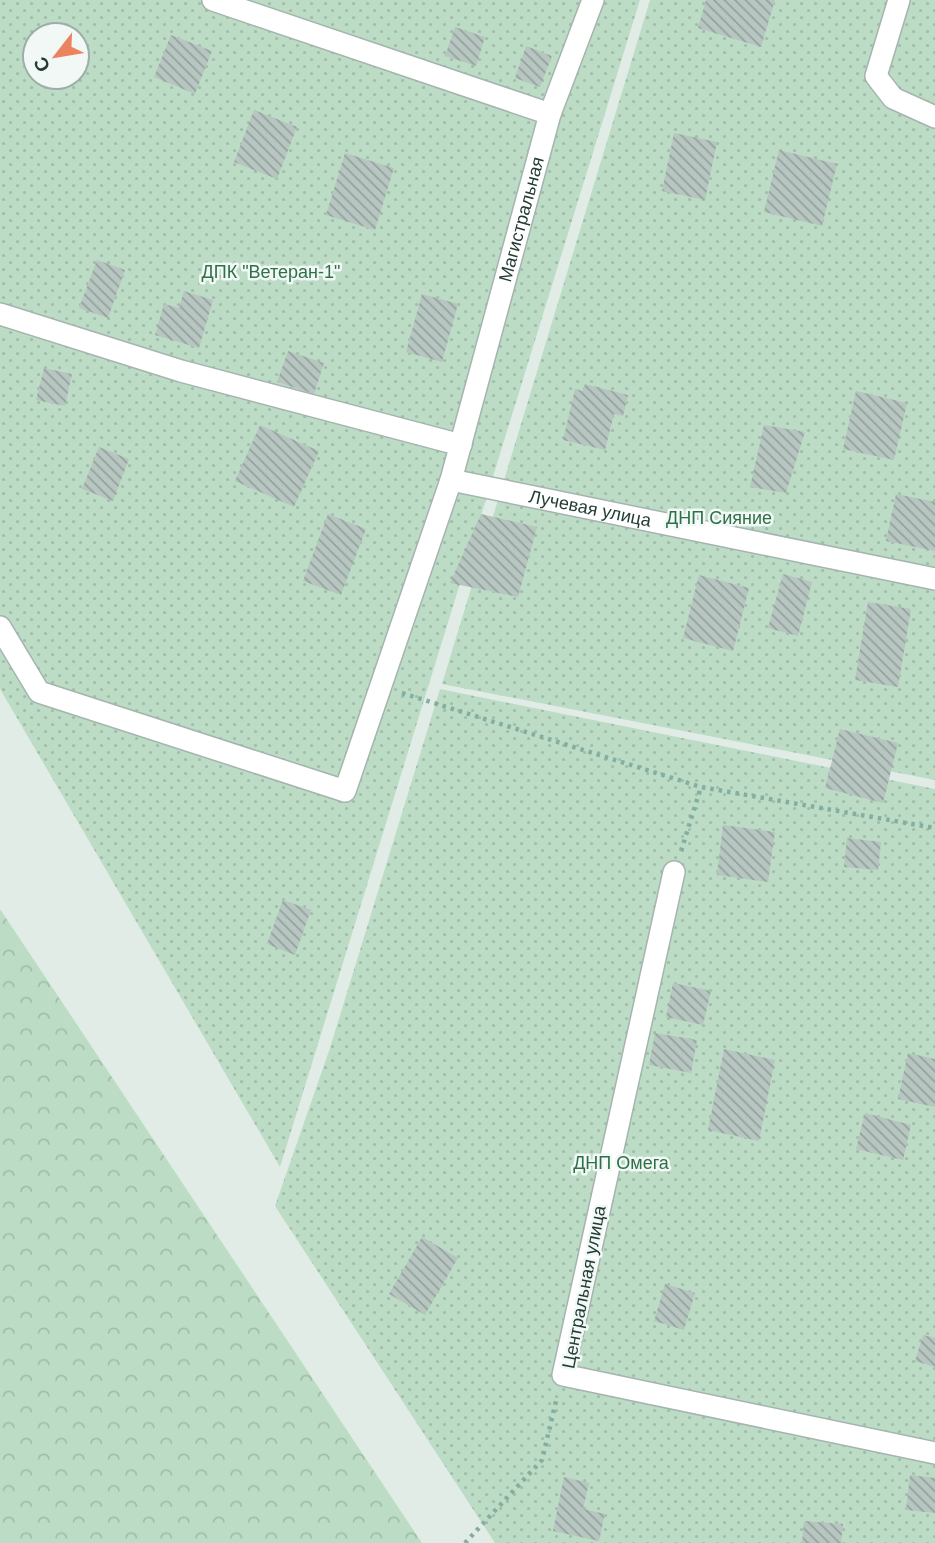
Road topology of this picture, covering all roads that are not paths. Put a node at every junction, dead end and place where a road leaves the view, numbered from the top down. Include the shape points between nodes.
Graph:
1 (213, 0) edge
2 (593, 0) edge
3 (899, 0) edge
4 (550, 114) junction
5 (935, 117) edge
6 (0, 314) edge
7 (461, 444) junction
8 (451, 480) junction
9 (935, 579) edge
10 (0, 627) edge
11 (674, 872) road end
12 (935, 1453) edge

1 - 4 street
2 - 4 street, Магистральная
3 - 5 street via 876,76 893,99
4 - 7 street, Магистральная
6 - 7 street via 181,371
7 - 8 street, Магистральная
8 - 9 street, Лучевая улица
8 - 10 street, Магистральная via 345,791 38,692
11 - 12 street, Центральная улица via 563,1375

